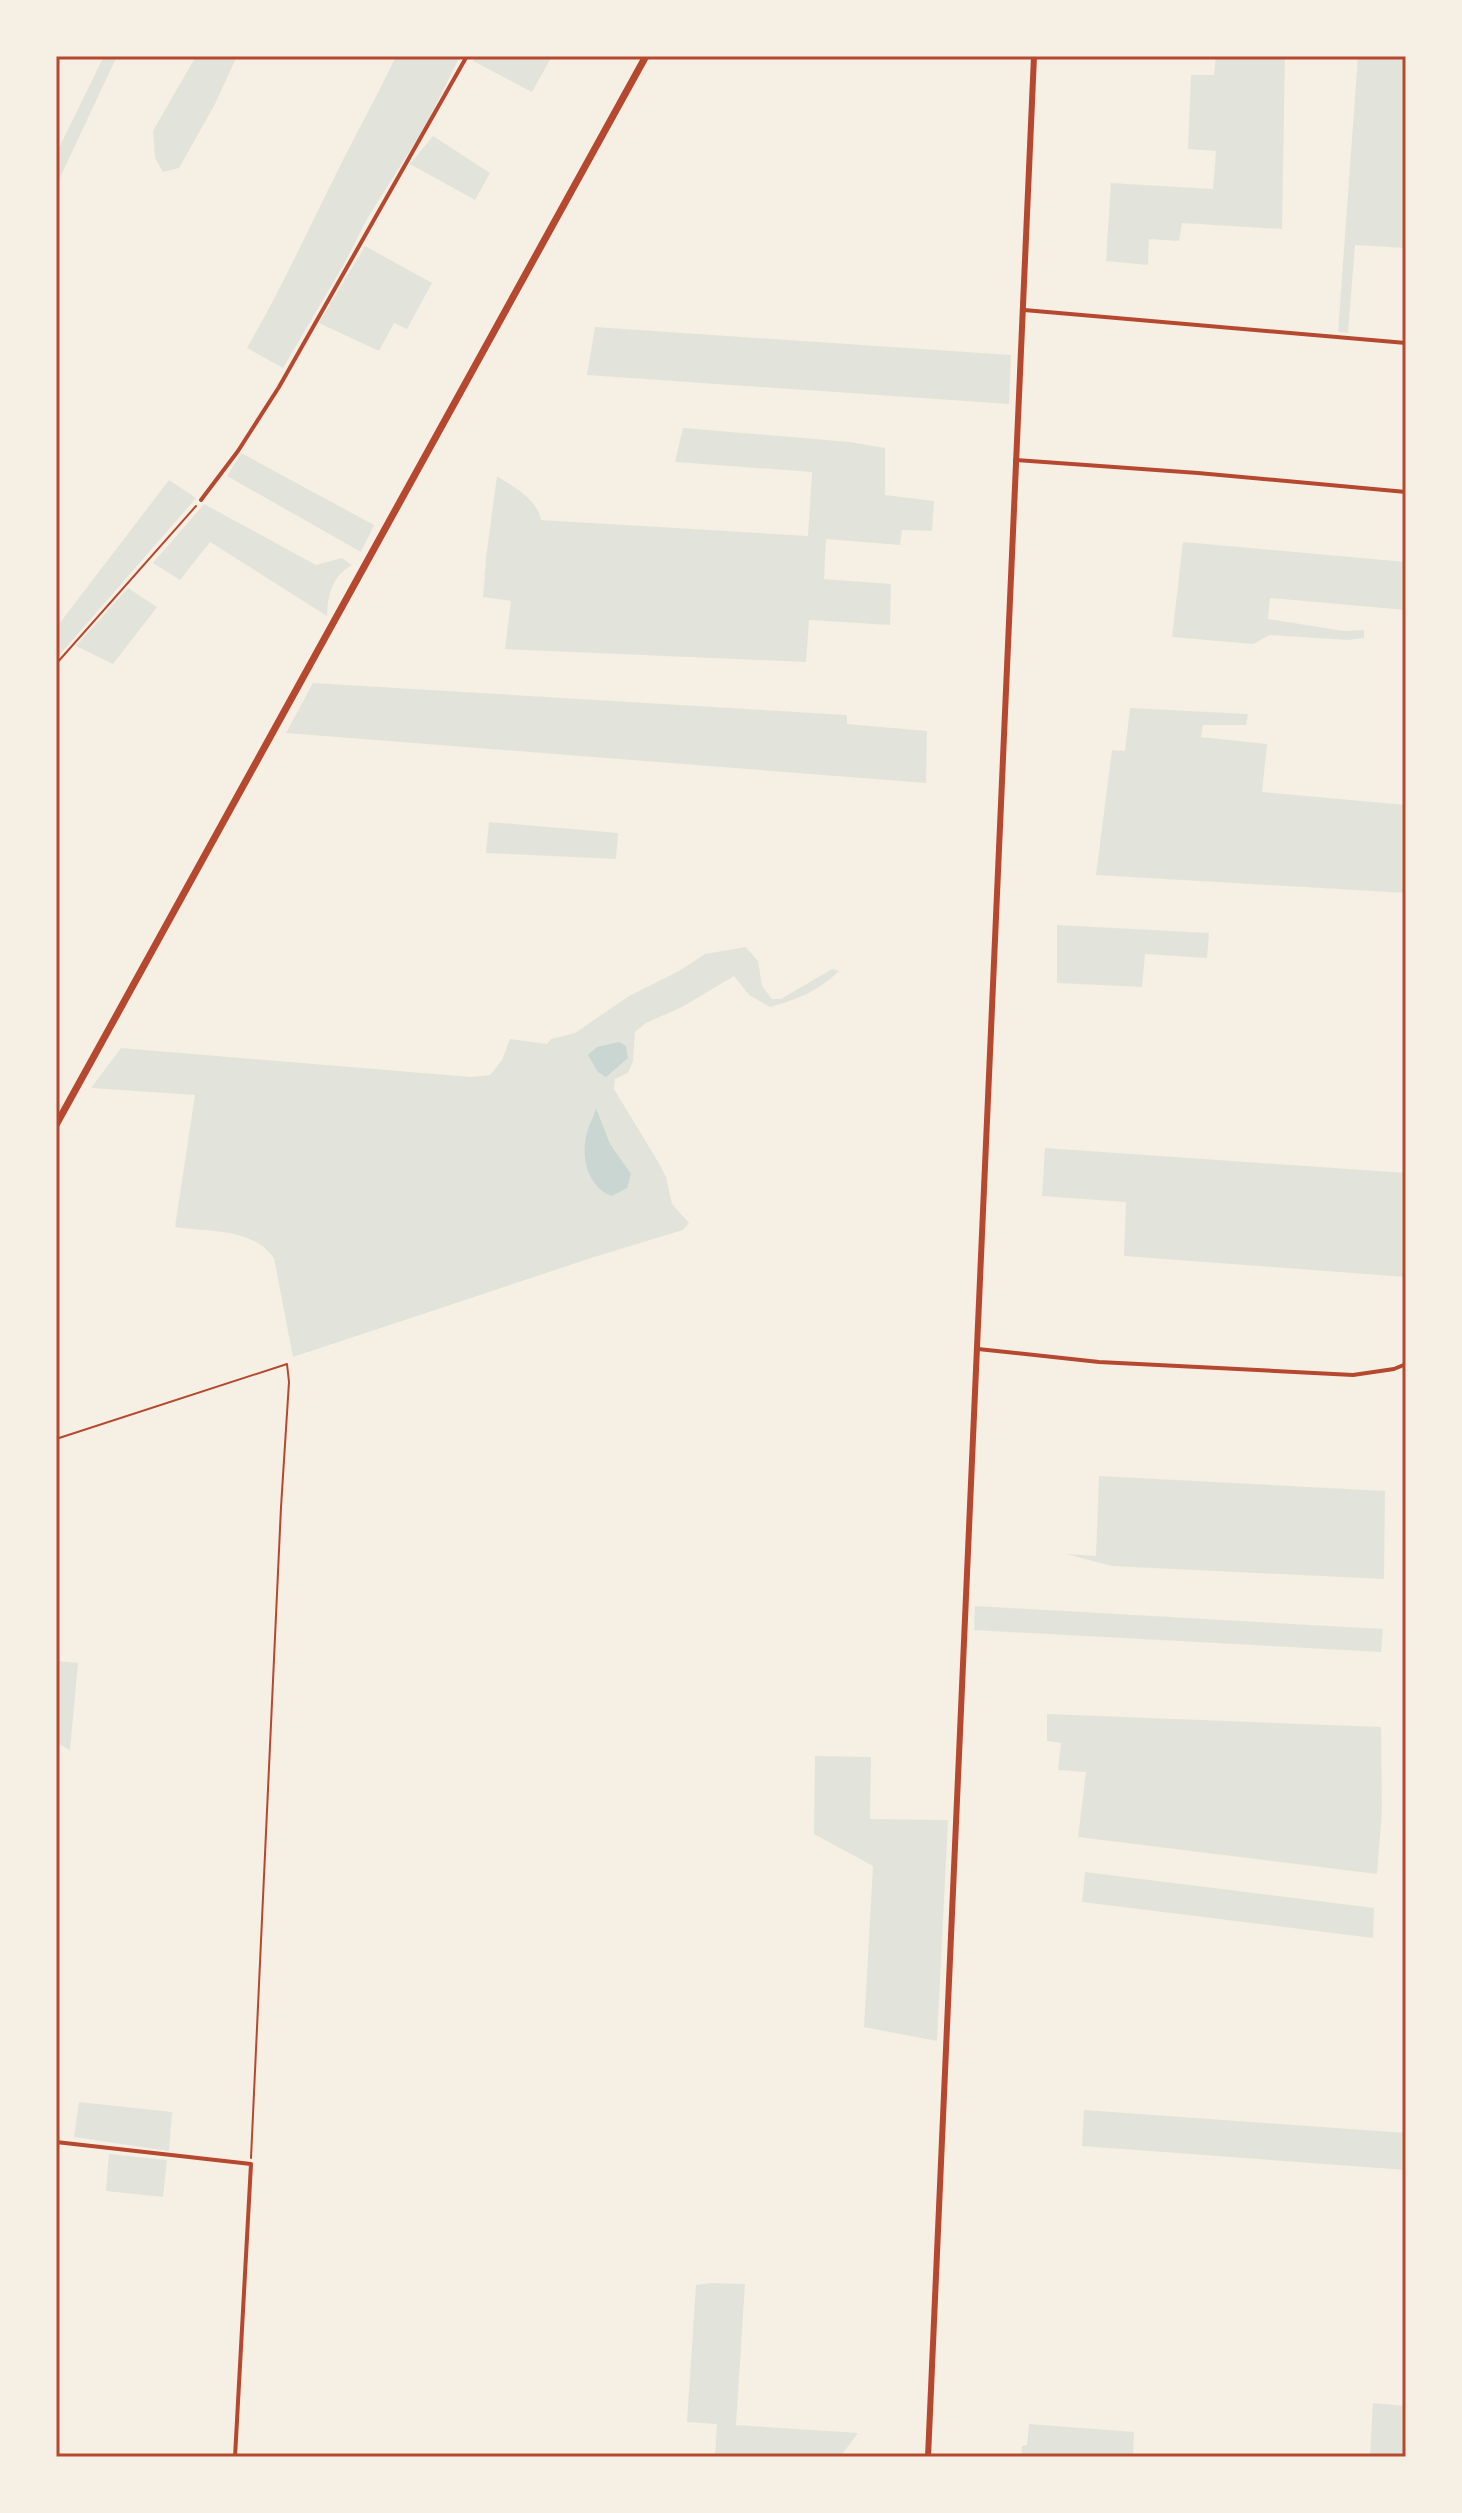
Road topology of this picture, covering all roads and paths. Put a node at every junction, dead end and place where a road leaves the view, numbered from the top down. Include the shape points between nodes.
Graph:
1 (467, 56) edge
2 (646, 56) edge
3 (1034, 56) edge
4 (1022, 309) junction
5 (1406, 343) edge
6 (1015, 460) junction
7 (1406, 492) edge
8 (201, 500) joint
9 (56, 664) edge
10 (56, 1125) edge
11 (976, 1348) junction
12 (1406, 1364) edge
13 (56, 1439) edge
14 (56, 2142) edge
15 (251, 2164) junction
16 (235, 2457) edge
17 (928, 2457) edge

1 - 8 street via 279,387
2 - 10 main road
3 - 4 street
4 - 5 street
4 - 6 street
6 - 7 street
6 - 11 street
8 - 9 path
11 - 12 street via 1099,1362 1353,1375
11 - 17 street
13 - 15 path via 287,1364
14 - 15 street
15 - 16 street

